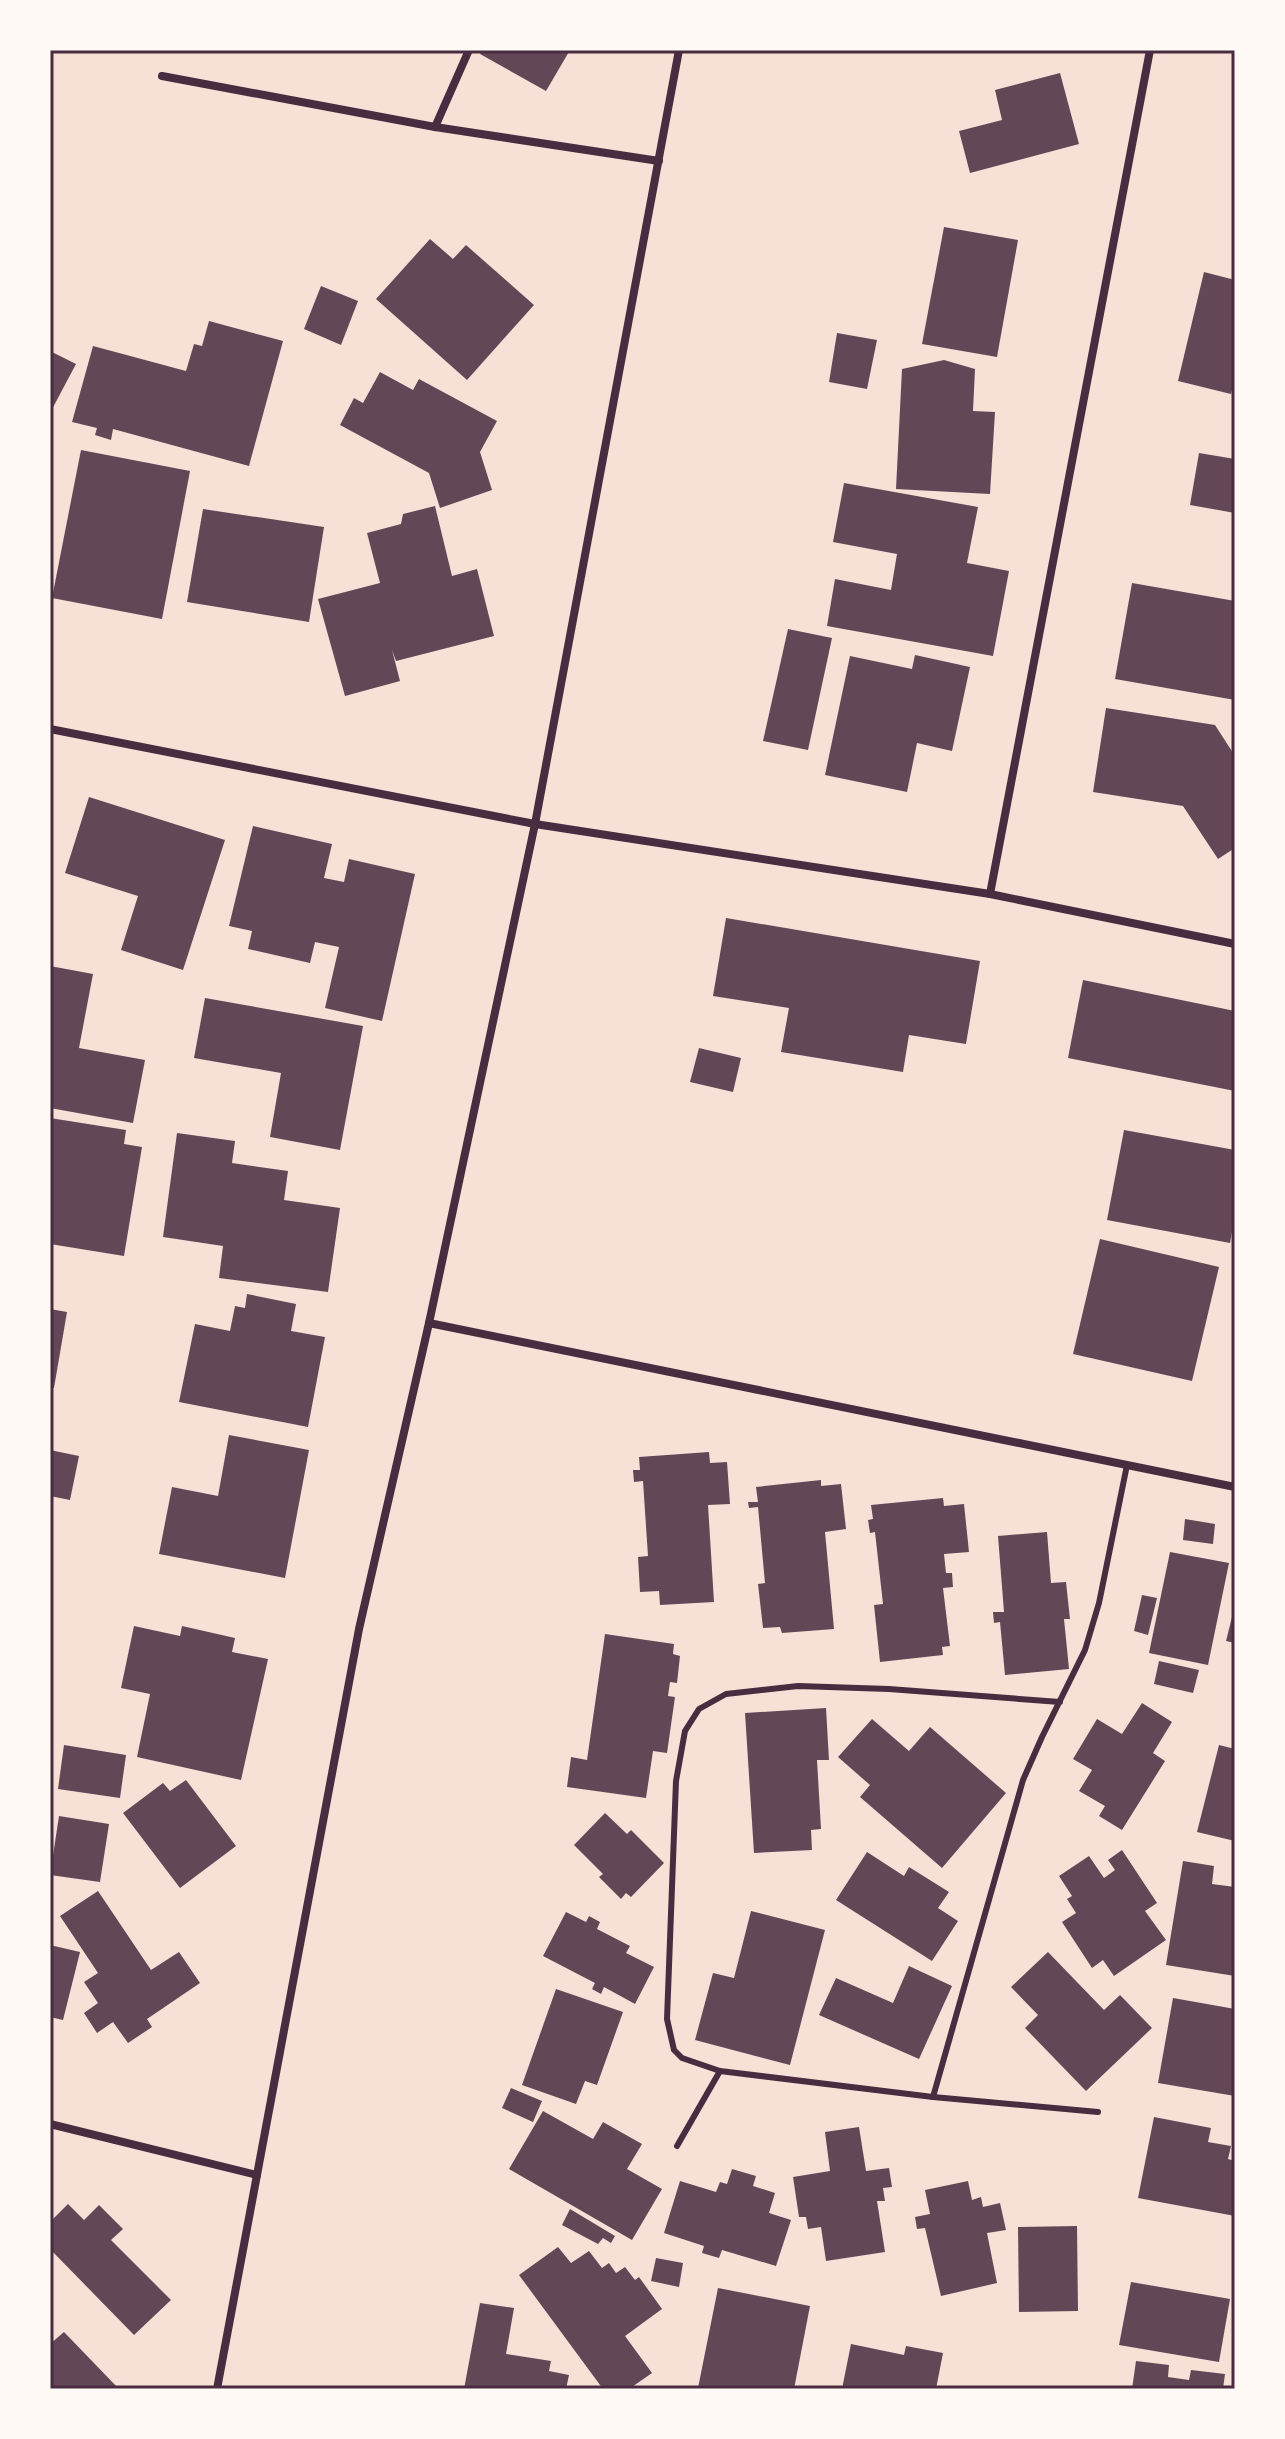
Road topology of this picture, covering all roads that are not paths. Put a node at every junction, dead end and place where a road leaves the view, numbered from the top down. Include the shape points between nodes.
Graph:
1 (469, 50) edge
2 (679, 50) edge
3 (1150, 50) edge
4 (162, 76) dead end
5 (435, 127) junction
6 (659, 161) junction
7 (50, 729) edge
8 (535, 824) junction
9 (990, 894) junction
10 (1235, 944) edge
11 (429, 1323) junction
12 (1127, 1465) junction
13 (1235, 1487) edge
14 (1060, 1702) junction
15 (720, 2071) junction
16 (933, 2097) junction
17 (1098, 2112) dead end
18 (50, 2124) edge
19 (677, 2146) dead end
20 (257, 2175) junction
21 (217, 2389) edge

1 - 5 street
2 - 6 street
3 - 9 street
4 - 5 street
5 - 6 street
6 - 8 street
7 - 8 street
8 - 9 street
8 - 11 street
9 - 10 street
11 - 12 street
11 - 20 street via 359,1629
12 - 13 street
12 - 14 lane via 1095,1615
14 - 15 lane via 798,1686 726,1694 699,1709 685,1731 676,1781 667,2019 674,2050 682,2058
14 - 16 lane via 1023,1780
15 - 16 lane
15 - 19 lane
16 - 17 lane
18 - 20 street
20 - 21 street

